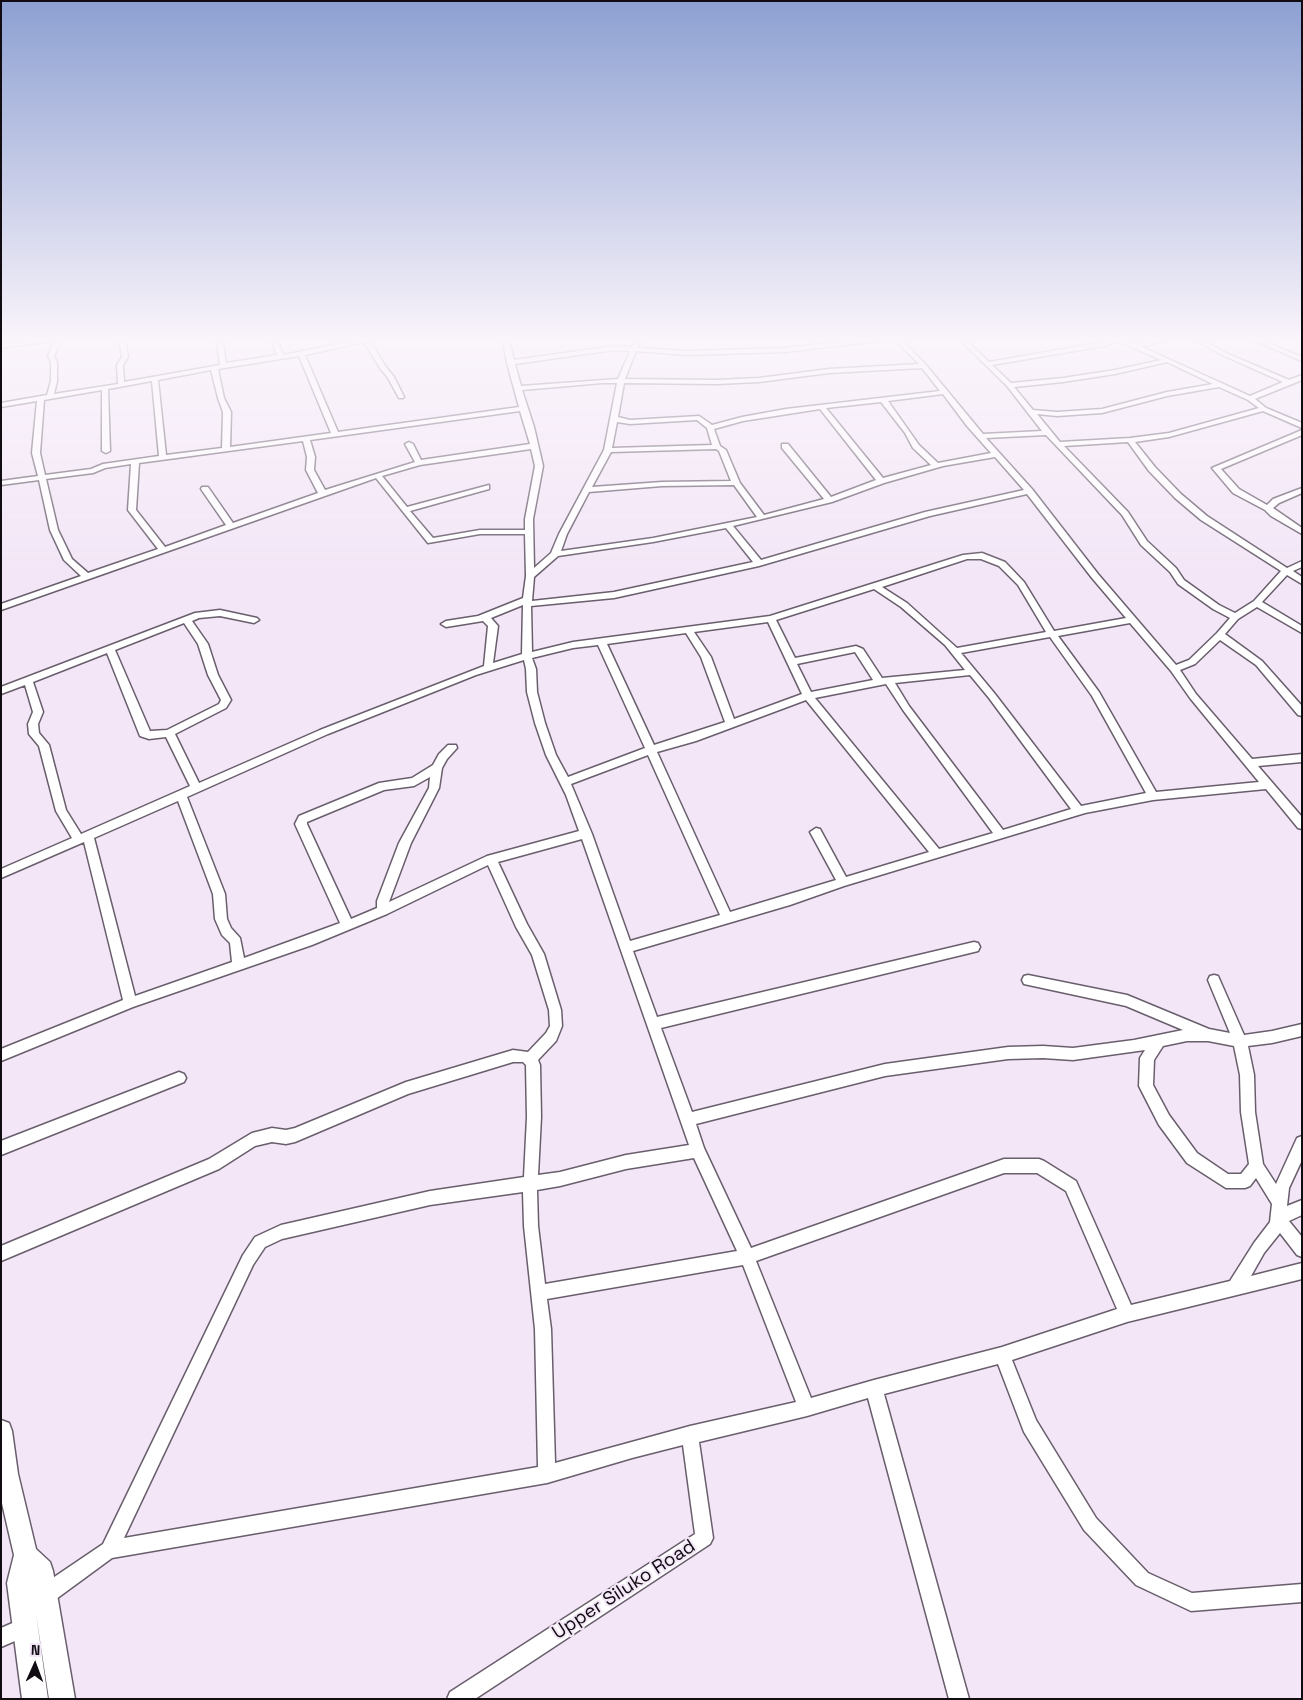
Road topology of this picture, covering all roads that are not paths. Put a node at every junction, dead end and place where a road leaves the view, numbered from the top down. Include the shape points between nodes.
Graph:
1 (39, 416) edge
2 (105, 416) edge
3 (159, 416) edge
4 (227, 416) edge
5 (328, 416) edge
6 (467, 416) edge
7 (525, 416) edge
8 (758, 416) edge
9 (829, 416) edge
10 (896, 416) edge
11 (964, 416) edge
12 (1035, 416) edge
13 (1237, 416) edge
14 (1280, 416) edge
15 (615, 419) joint
16 (1302, 426) edge
17 (711, 428) junction
18 (1302, 432) edge
19 (1047, 433) junction
20 (336, 434) junction
21 (981, 436) junction
22 (306, 439) junction
23 (1130, 440) junction
24 (409, 444) dead end
25 (1058, 444) junction
26 (534, 446) junction
27 (785, 446) dead end
28 (717, 447) junction
29 (226, 449) junction
30 (608, 450) junction
31 (106, 451) dead end
32 (998, 454) junction
33 (163, 459) junction
34 (135, 462) junction
35 (419, 463) junction
36 (937, 466) junction
37 (377, 475) junction
38 (42, 477) junction
39 (881, 481) junction
40 (1, 483) edge
41 (736, 483) junction
42 (486, 487) dead end
43 (205, 489) dead end
44 (587, 490) junction
45 (1302, 490) edge
46 (1029, 491) junction
47 (322, 494) junction
48 (829, 500) junction
49 (1268, 508) junction
50 (404, 510) junction
51 (762, 518) junction
52 (231, 526) junction
53 (729, 526) junction
54 (529, 532) junction
55 (1302, 532) edge
56 (163, 550) junction
57 (555, 554) junction
58 (1302, 562) edge
59 (759, 563) junction
60 (1285, 572) junction
61 (530, 576) junction
62 (87, 577) junction
63 (1302, 581) edge
64 (877, 587) junction
65 (527, 602) junction
66 (1257, 603) junction
67 (1, 607) edge
68 (485, 617) junction
69 (1235, 617) junction
70 (771, 619) junction
71 (186, 620) junction
72 (254, 620) dead end
73 (1131, 620) junction
74 (446, 624) dead end
75 (688, 629) junction
76 (1302, 630) edge
77 (1052, 634) junction
78 (1220, 635) junction
79 (601, 641) junction
80 (110, 650) junction
81 (955, 651) junction
82 (527, 656) junction
83 (792, 662) junction
84 (488, 669) junction
85 (1174, 669) junction
86 (972, 672) junction
87 (28, 681) junction
88 (884, 682) junction
89 (1, 691) edge
90 (808, 696) junction
91 (1302, 713) edge
92 (731, 724) junction
93 (169, 733) junction
94 (452, 748) dead end
95 (650, 750) junction
96 (1302, 758) edge
97 (1250, 763) junction
98 (437, 768) junction
99 (564, 783) junction
100 (1267, 785) junction
101 (196, 788) junction
102 (181, 795) junction
103 (1153, 796) junction
104 (1079, 811) junction
105 (1302, 826) edge
106 (816, 832) dead end
107 (586, 834) junction
108 (1000, 834) junction
109 (83, 838) junction
110 (937, 854) junction
111 (491, 859) junction
112 (1, 874) edge
113 (843, 882) junction
114 (384, 911) junction
115 (727, 918) junction
116 (347, 924) junction
117 (974, 947) dead end
118 (625, 948) junction
119 (239, 965) junction
120 (1028, 980) dead end
121 (1214, 980) dead end
122 (130, 1004) junction
123 (653, 1024) junction
124 (1302, 1030) edge
125 (1208, 1035) junction
126 (1160, 1040) junction
127 (1240, 1041) junction
128 (1, 1055) edge
129 (530, 1059) junction
130 (179, 1078) dead end
131 (687, 1120) junction
132 (1302, 1143) edge
133 (1, 1148) edge
134 (698, 1150) junction
135 (1256, 1166) junction
136 (531, 1183) junction
137 (1302, 1207) edge
138 (1279, 1210) junction
139 (1302, 1250) edge
140 (1, 1254) edge
141 (747, 1257) junction
142 (1302, 1270) edge
143 (1235, 1287) junction
144 (538, 1293) junction
145 (1127, 1314) junction
146 (1002, 1355) junction
147 (874, 1388) junction
148 (807, 1408) junction
149 (1, 1431) edge
150 (690, 1434) junction
151 (547, 1474) junction
152 (4, 1475) edge
153 (110, 1550) junction
154 (26, 1555) junction
155 (1302, 1593) edge
156 (45, 1596) junction
157 (24, 1627) junction
158 (1, 1638) edge
159 (35, 1699) edge
160 (62, 1699) edge
161 (457, 1699) edge
162 (959, 1699) edge

1 - 38 street via 36,453
2 - 31 street
3 - 33 street
4 - 29 street
5 - 20 street
6 - 20 street
7 - 26 street
8 - 17 street
9 - 39 street
10 - 36 street via 916,446
11 - 21 street
12 - 19 street
13 - 23 street via 1168,435
14 - 16 street
15 - 17 street via 630,422 699,418
15 - 30 street
17 - 28 street
18 - 49 street via 1216,468 1236,490
19 - 21 street
19 - 25 street
20 - 22 street
21 - 32 street
22 - 29 street
22 - 47 street via 311,457 310,470
23 - 25 street
23 - 60 street via 1178,496 1204,518
24 - 35 street
25 - 69 street via 1125,514 1144,543 1181,582
26 - 35 street
26 - 54 street via 539,466
27 - 48 street
28 - 30 street
28 - 41 street via 722,450
29 - 33 street
30 - 44 street
32 - 36 street
32 - 46 street
33 - 34 street
34 - 38 street
34 - 56 street via 132,510
35 - 37 street
36 - 39 street
37 - 47 street
37 - 50 street
38 - 40 street
38 - 62 street via 54,530 68,560
39 - 48 street
41 - 44 street
41 - 51 street
42 - 50 street
43 - 52 street
44 - 57 street via 562,534
45 - 49 street
46 - 59 street via 928,514
46 - 73 street
47 - 52 street
48 - 51 street
49 - 55 street
50 - 54 street via 431,541 480,532
51 - 53 street
52 - 56 street
53 - 57 street
53 - 59 street
54 - 61 street
56 - 62 street
57 - 61 street
58 - 60 street
59 - 65 street via 614,595
60 - 63 street
60 - 66 street
61 - 65 street
62 - 67 street
64 - 70 street
64 - 77 street via 966,558 982,556 1002,564 1021,584
64 - 81 street via 904,605
65 - 68 street
65 - 82 street
66 - 69 street
66 - 76 street
68 - 74 street
68 - 84 street via 493,626
69 - 78 street
70 - 75 street
70 - 83 street
71 - 72 street via 210,613
71 - 80 street
71 - 93 street via 203,644 213,675 226,700 222,706
73 - 77 street
73 - 85 street
75 - 79 street
75 - 92 street via 706,657
77 - 81 street
77 - 103 street via 1096,694
78 - 85 street via 1192,662
78 - 91 street via 1259,663
79 - 82 street
79 - 95 street
80 - 87 street
80 - 93 street via 144,733
81 - 86 street
82 - 84 street
82 - 99 street via 540,723
83 - 88 street via 856,649
83 - 90 street
84 - 101 street via 324,732
85 - 97 street
86 - 88 street
86 - 104 street
87 - 89 street
87 - 109 street via 38,707 34,734 44,745 61,811
88 - 90 street
88 - 108 street
90 - 92 street
90 - 110 street
92 - 95 street
93 - 101 street
94 - 98 street
95 - 99 street
95 - 115 street
96 - 97 street
97 - 100 street
98 - 114 street via 434,788 405,843 383,901
98 - 116 street via 414,782 383,786 303,819 301,824
99 - 107 street
100 - 103 street
100 - 105 street
101 - 102 street
102 - 109 street
102 - 119 street via 219,894 221,919 236,943
103 - 104 street
104 - 108 street
106 - 113 street
107 - 111 street
107 - 118 street
108 - 110 street
109 - 112 street
109 - 122 street
110 - 113 street
111 - 114 street
111 - 129 street via 538,954 554,1010 556,1026 551,1037
113 - 115 street
114 - 116 street
115 - 118 street
116 - 119 street
117 - 123 street
118 - 123 street
119 - 122 street
120 - 125 street via 1126,1001
121 - 127 street
122 - 128 street
123 - 131 street
124 - 127 street
125 - 126 street
125 - 127 street
126 - 131 street via 1072,1054 1008,1053 885,1070
126 - 135 street via 1147,1058 1146,1086 1164,1120 1192,1158 1226,1182 1245,1181
127 - 135 street via 1247,1074 1248,1112
129 - 136 street via 533,1065 534,1117
129 - 140 street via 513,1056 406,1088 295,1135 272,1135 252,1140 214,1164
130 - 133 street
131 - 134 street
132 - 138 street via 1282,1188
134 - 136 street
134 - 141 street
135 - 138 street
136 - 144 street via 531,1226
136 - 153 street via 420,1200 281,1232 260,1242 248,1260
137 - 138 street
138 - 139 street
138 - 143 street via 1277,1225
141 - 144 street
141 - 145 street via 1004,1166 1040,1166 1071,1186
141 - 148 street
142 - 143 street
143 - 145 street
144 - 151 street via 543,1329
145 - 146 street
146 - 147 street
146 - 155 street via 1030,1426 1090,1524 1142,1579 1191,1602
147 - 148 street
147 - 162 street
148 - 150 street
149 - 152 main road
150 - 151 street
150 - 161 street, Upper Siluko Road via 704,1538
151 - 153 street
152 - 154 main road
153 - 156 street
154 - 156 main road via 42,1570
154 - 157 main road via 19,1583
156 - 160 main road
157 - 158 street
157 - 159 main road

